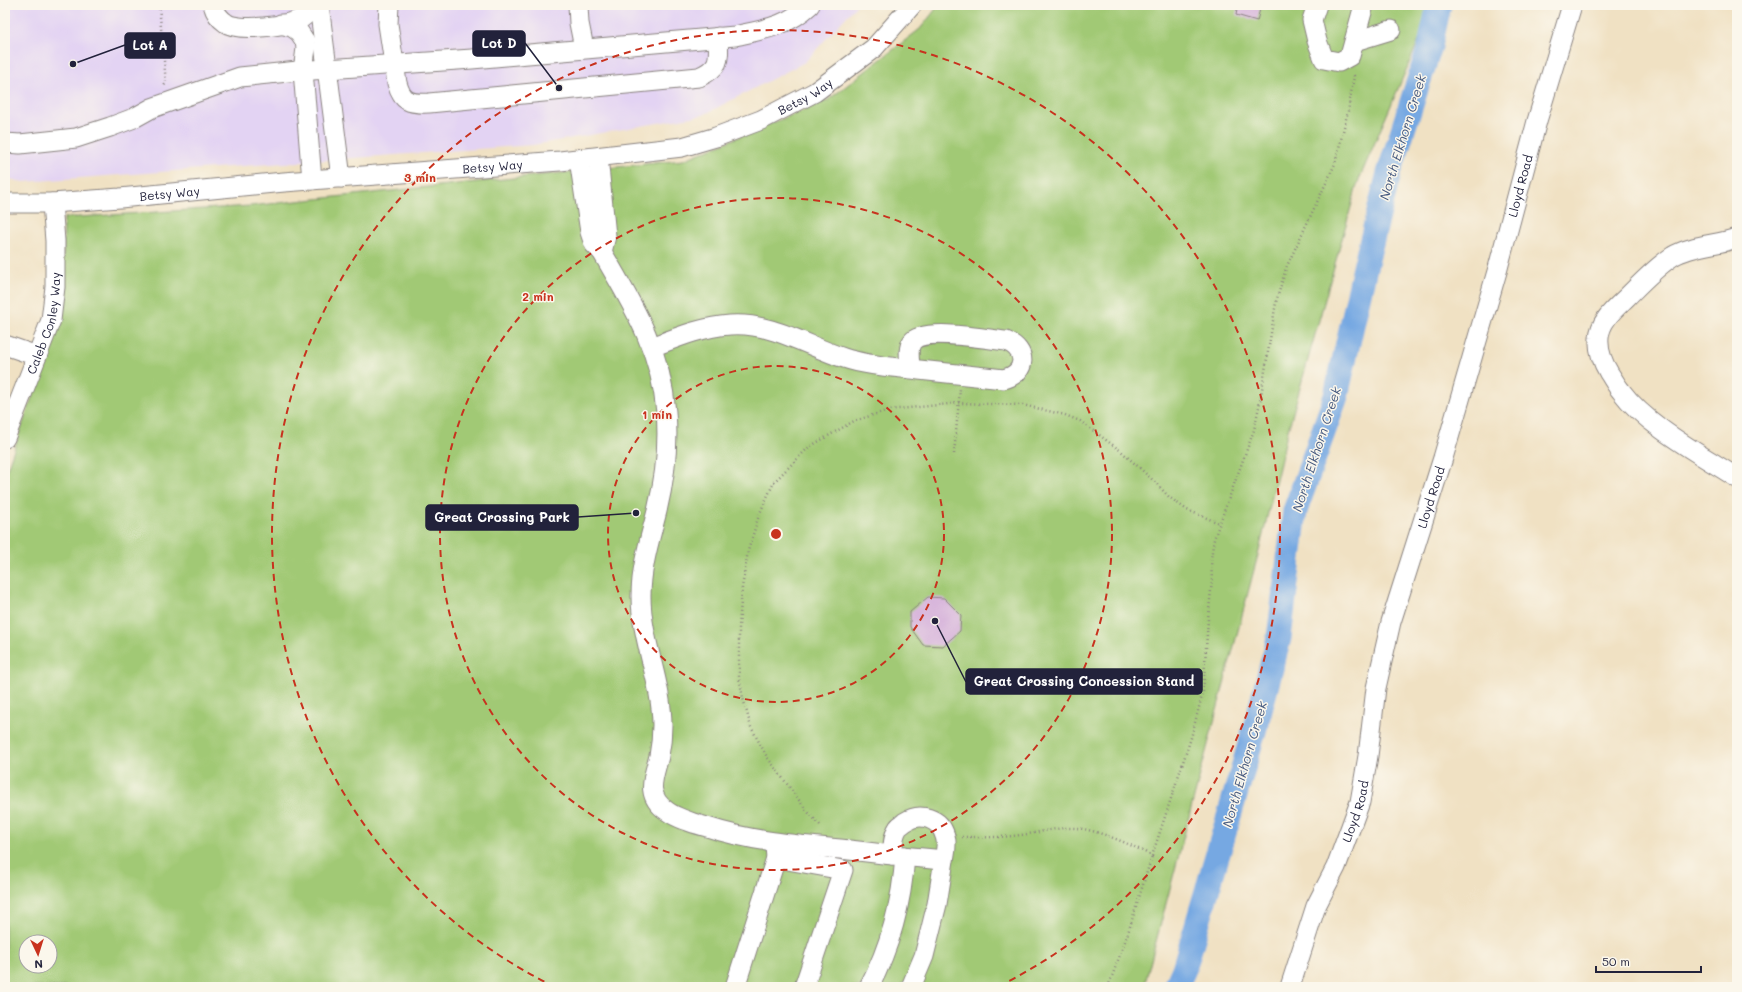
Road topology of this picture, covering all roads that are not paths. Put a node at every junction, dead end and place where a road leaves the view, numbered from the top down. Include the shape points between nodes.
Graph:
1 (213, 5) edge
2 (310, 5) edge
3 (319, 5) edge
4 (388, 5) edge
5 (578, 5) edge
6 (810, 5) edge
7 (912, 5) edge
8 (1317, 5) edge
9 (1364, 5) edge
10 (1572, 5) edge
11 (281, 24) junction
12 (1391, 30) dead end
13 (718, 37) junction
14 (1355, 41) junction
15 (584, 48) junction
16 (395, 64) junction
17 (327, 70) junction
18 (303, 71) junction
19 (5, 143) edge
20 (598, 157) junction
21 (579, 159) junction
22 (341, 178) junction
23 (312, 180) junction
24 (5, 203) edge
25 (52, 203) junction
26 (595, 208) junction
27 (1737, 238) edge
28 (5, 345) edge
29 (652, 347) junction
30 (37, 356) junction
31 (910, 369) junction
32 (5, 438) edge
33 (1737, 478) edge
34 (775, 850) junction
35 (898, 856) junction
36 (944, 860) junction
37 (735, 987) edge
38 (804, 987) edge
39 (869, 987) edge
40 (911, 987) edge
41 (1290, 987) edge

1 - 11 street via 217,14 226,23 234,26 250,28
2 - 11 street via 303,18
3 - 17 street
4 - 16 street via 388,24
5 - 15 street
6 - 13 street via 800,14 775,27
7 - 20 street, Betsy Way via 874,48 815,92 761,120 682,147
8 - 14 street via 1312,20 1324,59 1339,62 1350,56
9 - 14 street
10 - 41 street, Lloyd Road via 1443,458 1391,622 1376,688 1360,802 1336,867 1316,906
11 - 18 street via 292,27 304,39 306,48
12 - 14 street
13 - 15 street
13 - 16 street via 719,58 716,65 711,72 699,77 429,103 410,103 404,99 400,92
15 - 16 street
16 - 17 street
17 - 18 street
17 - 22 street
18 - 19 street via 240,77 76,138 20,144
18 - 23 street
20 - 21 street, Betsy Way
20 - 26 street
21 - 22 street, Betsy Way
21 - 26 street
22 - 23 street, Betsy Way
23 - 25 street, Betsy Way
24 - 25 street, Betsy Way
25 - 30 street, Caleb Conley Way via 55,287 51,320
26 - 29 street via 590,232 594,244 602,252 644,327
27 - 33 street via 1673,256 1641,282 1608,315 1599,338 1600,353 1620,391 1644,415
28 - 30 street
29 - 31 street via 696,330 732,325 784,334 844,358 867,364
29 - 34 street via 659,369 666,411 667,461 646,549 641,596 645,638 658,694 662,725 659,754 652,778 652,792 665,810 679,818
30 - 32 street, Caleb Conley Way
31 - 31 street via 1004,379 1020,370 1022,363 1015,345 1006,341 926,334 916,337 911,343
34 - 35 street
34 - 37 street
34 - 38 street via 843,870
35 - 36 street
35 - 36 street via 893,841 898,828 910,819 921,816 938,823 945,835
35 - 39 street via 899,902 888,942
36 - 40 street via 937,904 924,956

